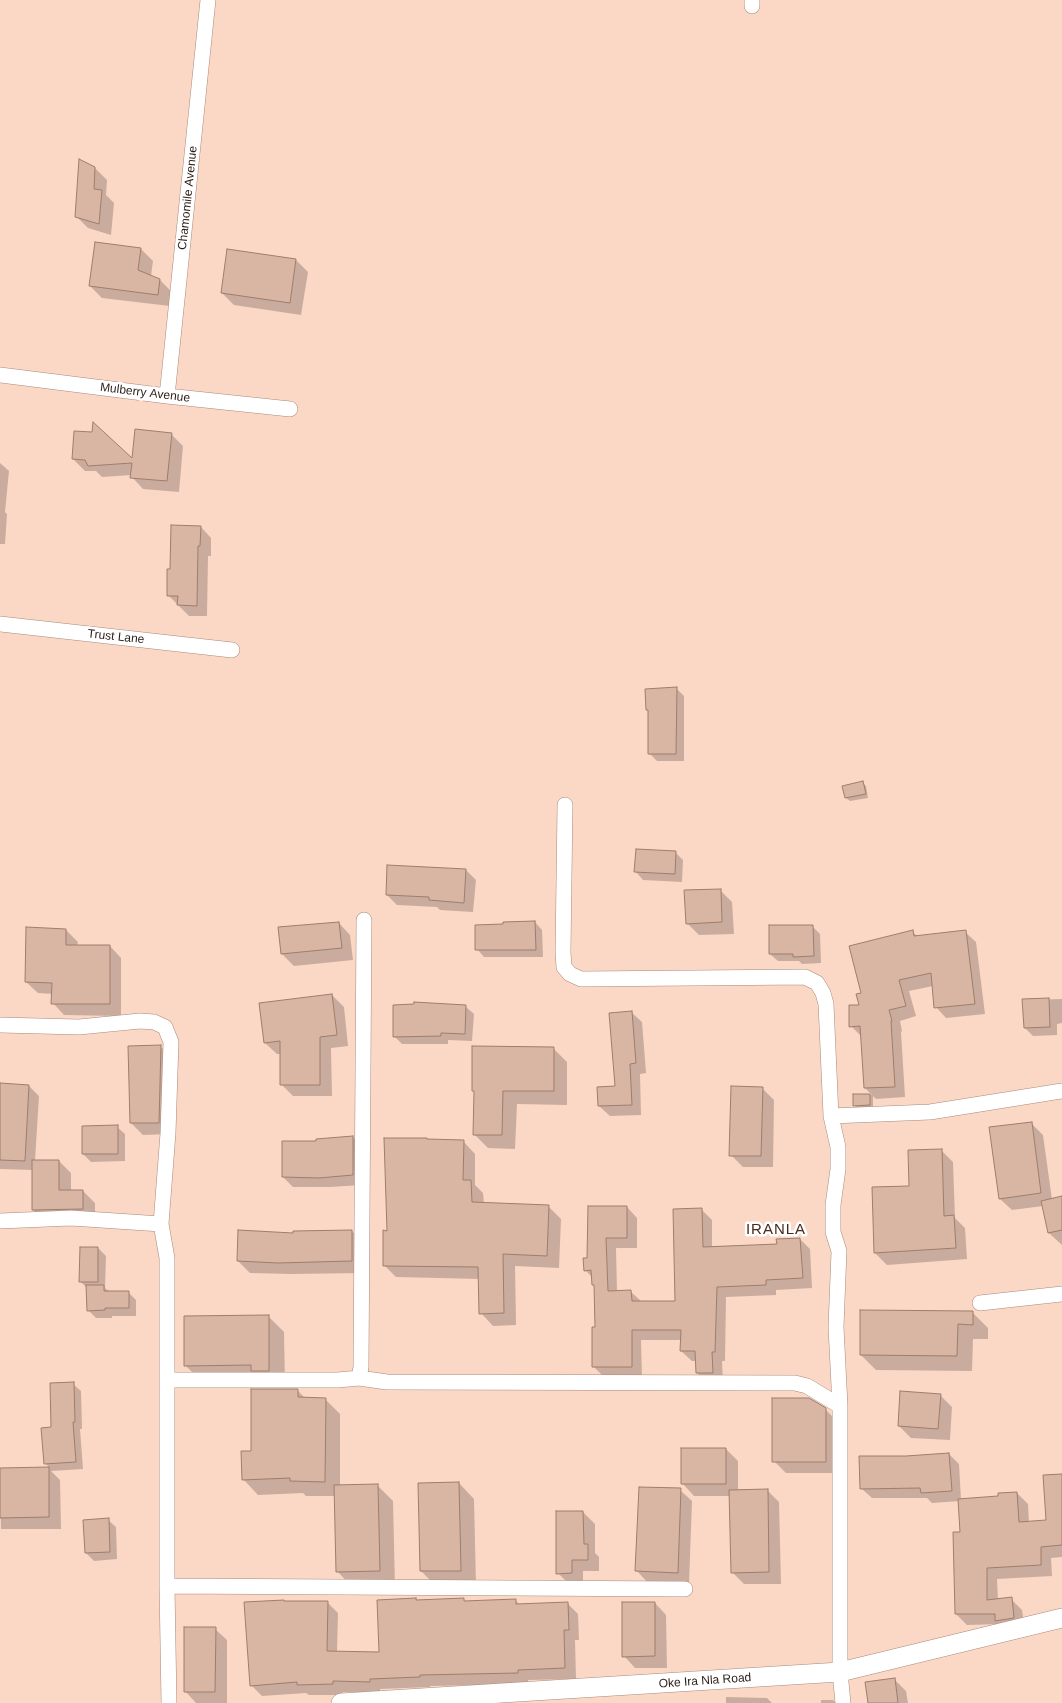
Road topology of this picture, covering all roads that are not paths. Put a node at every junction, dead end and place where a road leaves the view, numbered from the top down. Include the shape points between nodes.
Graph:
1 (208, 0) edge
2 (0, 376) edge
3 (167, 396) junction
4 (290, 409) dead end
5 (0, 624) edge
6 (232, 650) dead end
7 (565, 805) dead end
8 (364, 920) dead end
9 (0, 1025) edge
10 (1062, 1091) edge
11 (831, 1116) junction
12 (0, 1220) edge
13 (161, 1224) junction
14 (1062, 1294) edge
15 (980, 1303) dead end
16 (359, 1378) junction
17 (167, 1380) junction
18 (840, 1406) junction
19 (166, 1586) junction
20 (685, 1589) dead end
21 (1062, 1618) edge
22 (840, 1672) junction
23 (169, 1703) edge
24 (341, 1703) edge
25 (844, 1703) edge

1 - 3 street, Chamomile Avenue
2 - 3 street, Mulberry Avenue
3 - 4 street, Mulberry Avenue
5 - 6 street, Trust Lane
7 - 11 street via 564,967 581,979 804,978 817,983 826,1004
8 - 16 street
9 - 13 street via 80,1027 140,1021 165,1027 171,1042
10 - 11 street via 930,1112
11 - 18 street via 838,1147 833,1232 839,1251 836,1327
12 - 13 street via 70,1218
13 - 17 street via 166,1258
14 - 15 street
16 - 17 street
16 - 18 street via 387,1382 795,1383 807,1386
17 - 19 street
18 - 22 street
19 - 20 street
19 - 23 street
21 - 22 street, Oke Ira Nla Road
22 - 24 street, Oke Ira Nla Road
22 - 25 street

